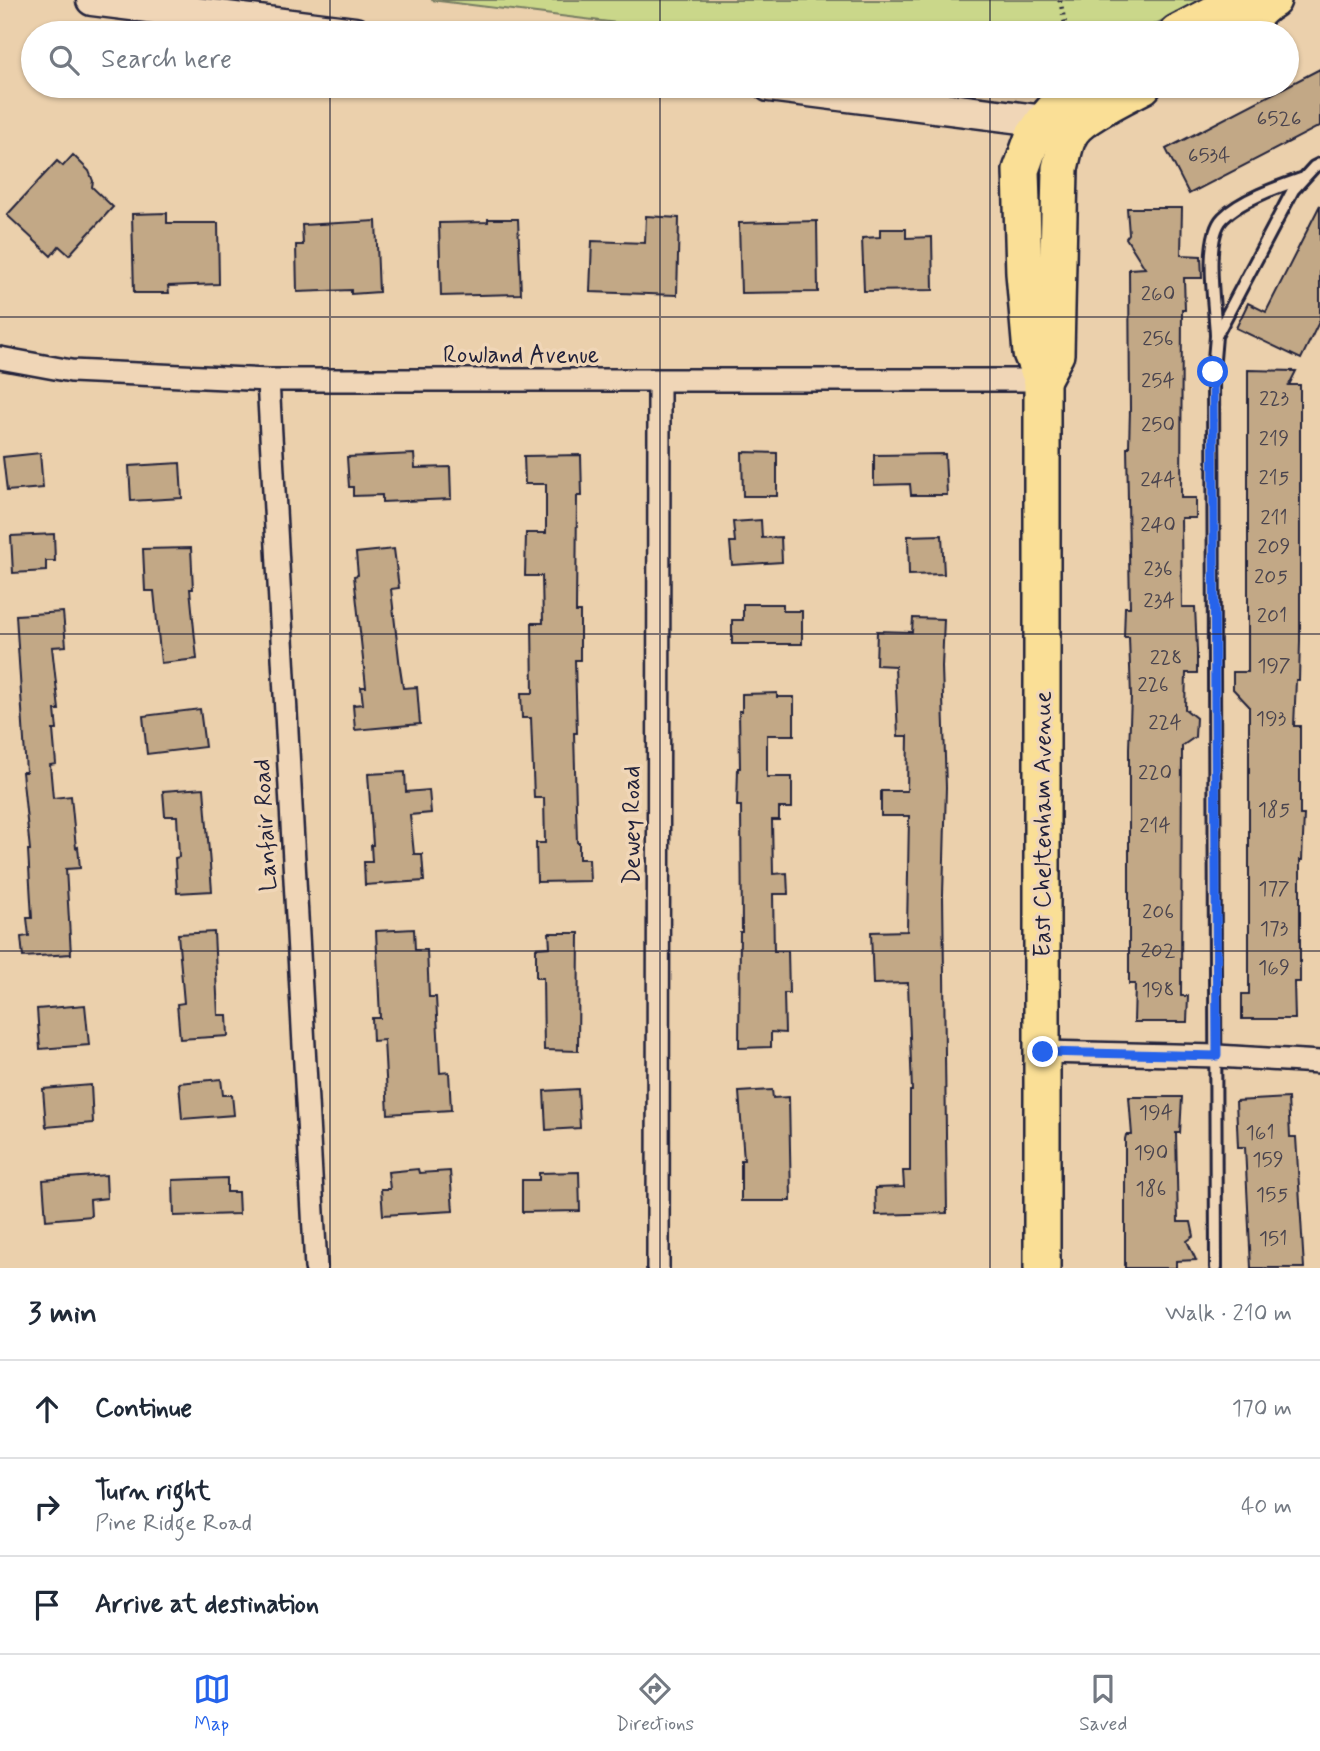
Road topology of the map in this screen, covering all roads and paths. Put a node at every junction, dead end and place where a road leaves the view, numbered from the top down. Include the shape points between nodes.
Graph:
1 (92, 0) edge
2 (1060, 0) edge
3 (1266, 3) edge
4 (259, 21) edge
5 (1064, 21) edge
6 (1200, 21) edge
7 (1250, 21) edge
8 (858, 98) edge
9 (1065, 98) edge
10 (1122, 98) edge
11 (1058, 125) junction
12 (1320, 164) edge
13 (1304, 178) junction
14 (1216, 336) junction
15 (0, 358) edge
16 (268, 380) junction
17 (1042, 380) junction
18 (659, 382) junction
19 (1043, 1052) junction
20 (1217, 1056) junction
21 (1320, 1062) edge
22 (316, 1268) edge
23 (657, 1268) edge
24 (1042, 1268) edge
25 (1216, 1268) edge

1 - 4 main road
2 - 5 path
3 - 6 highway via 1232,4
3 - 7 highway
8 - 11 main road
9 - 11 highway
10 - 11 highway via 1089,117
11 - 17 highway, East Cheltenham Avenue via 1056,354
12 - 13 lane
13 - 14 lane via 1293,190
13 - 14 lane via 1268,191 1217,225 1212,245
14 - 20 lane
15 - 16 street, Rowland Avenue via 71,372
16 - 18 street, Rowland Avenue
16 - 22 street, Lanfair Road
17 - 18 street, Rowland Avenue
17 - 19 highway, East Cheltenham Avenue
18 - 23 street, Dewey Road
19 - 20 street
19 - 24 highway, East Cheltenham Avenue
20 - 21 street
20 - 25 lane

